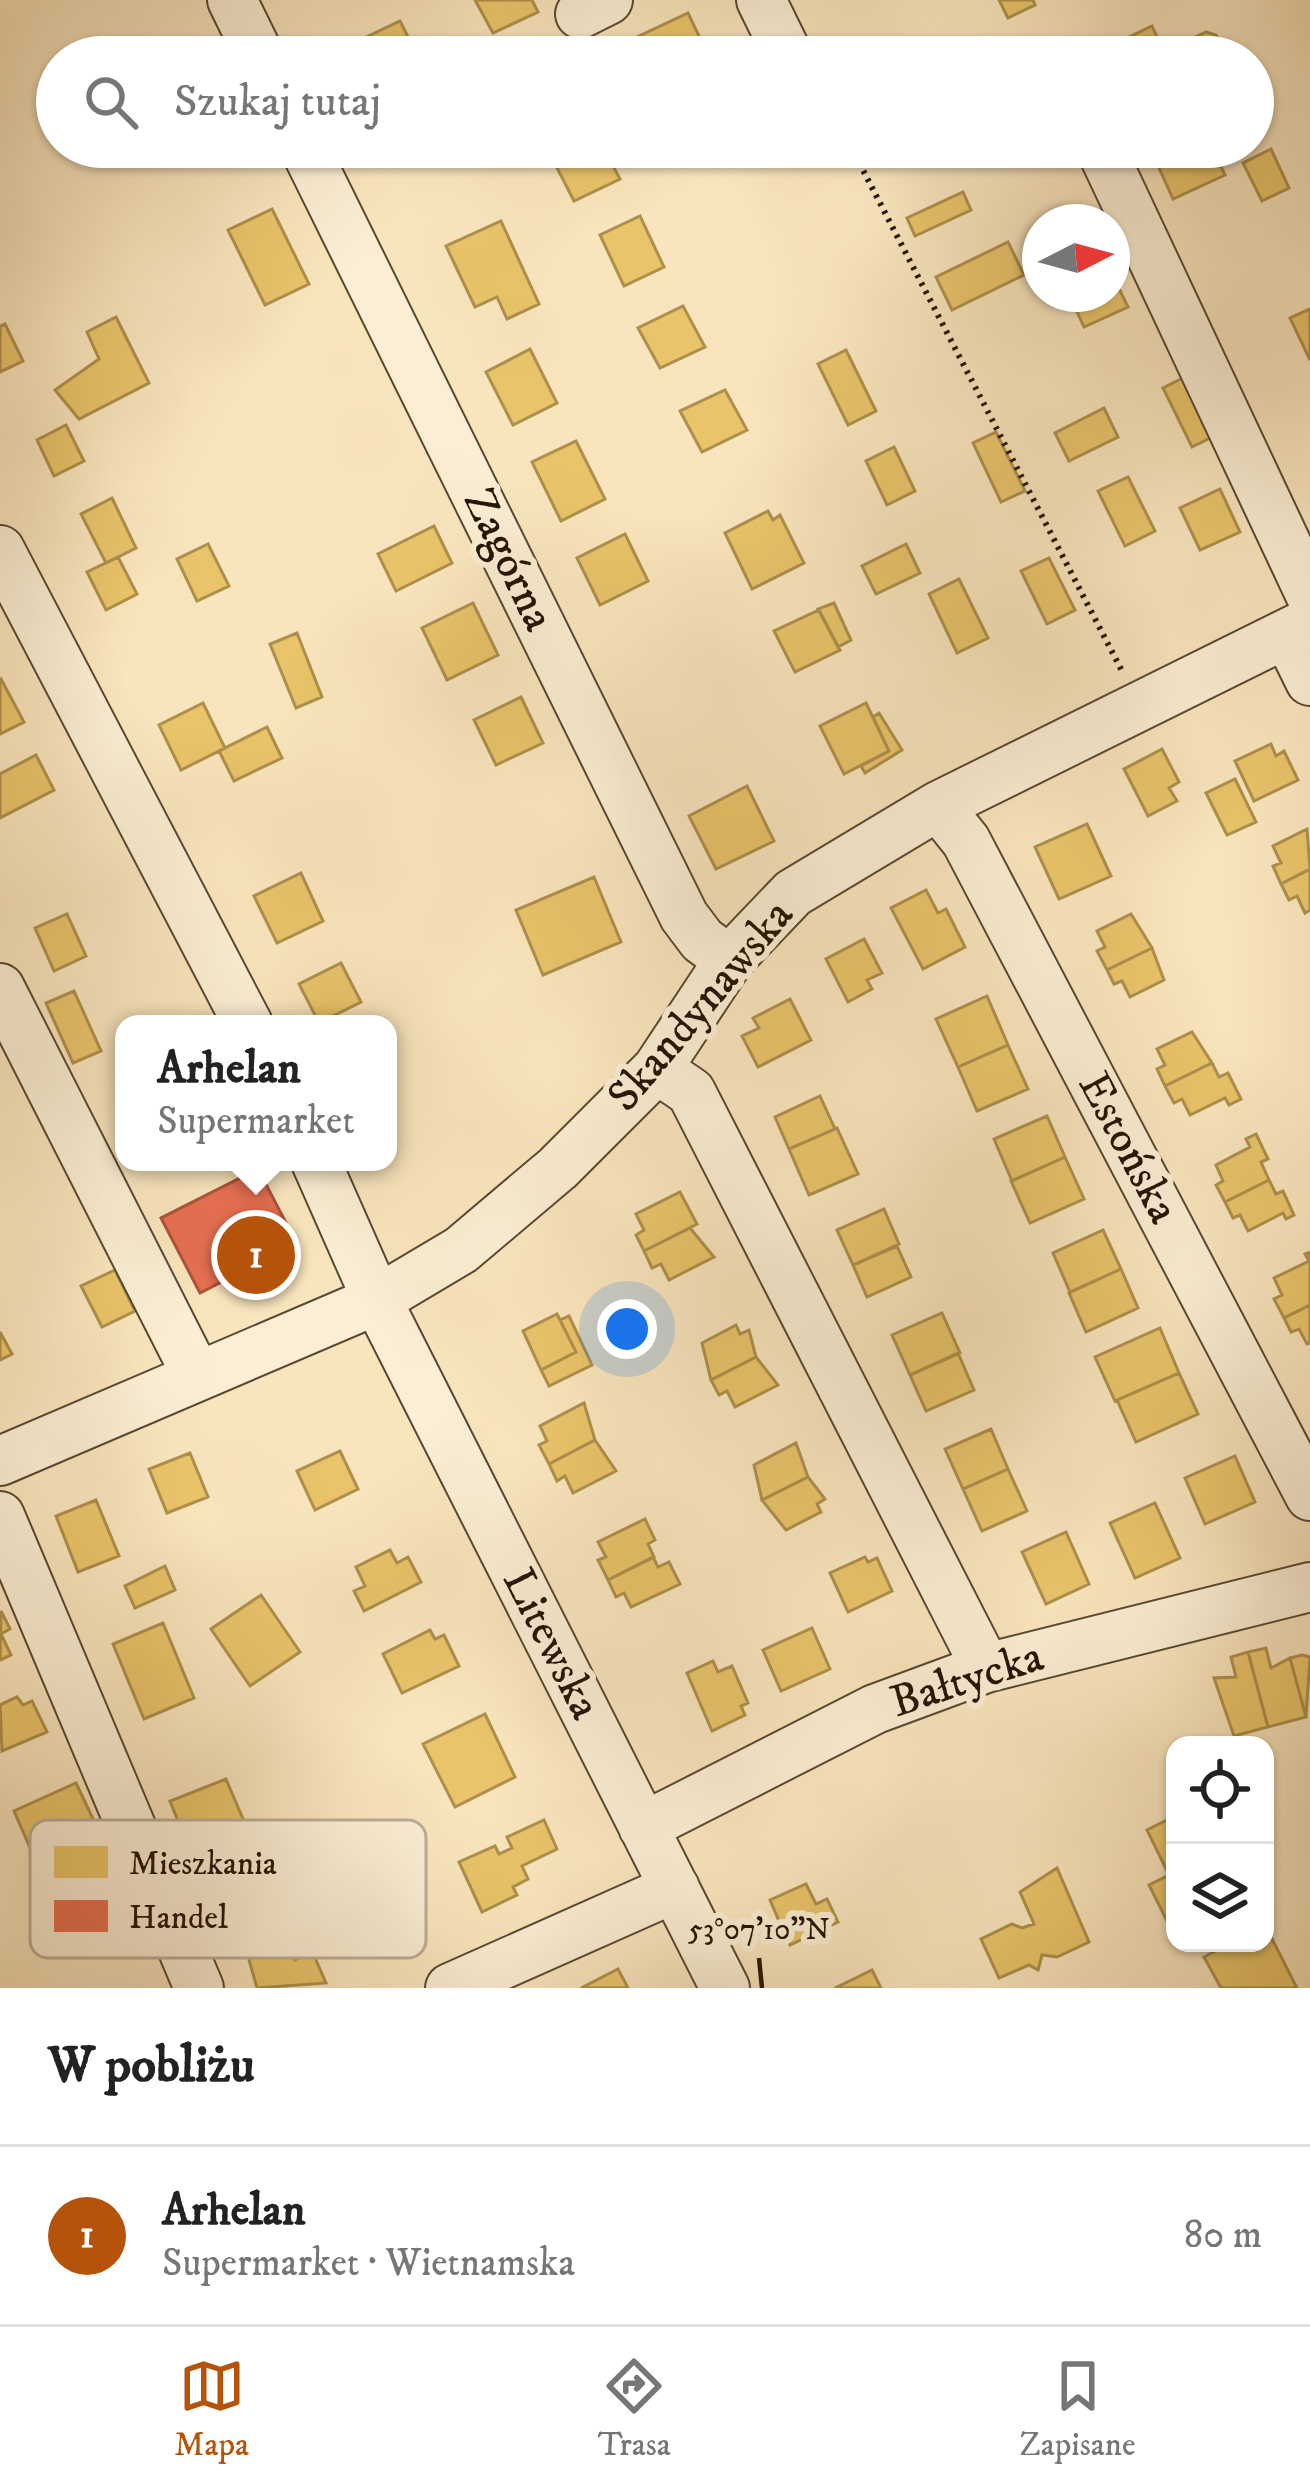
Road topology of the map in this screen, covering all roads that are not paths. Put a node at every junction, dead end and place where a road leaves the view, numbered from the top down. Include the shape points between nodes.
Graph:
1 (232, 0) edge
2 (761, 0) edge
3 (250, 36) edge
4 (779, 36) edge
5 (314, 168) edge
6 (1109, 168) edge
7 (0, 550) edge
8 (1302, 617) edge
9 (18, 629) edge
10 (1310, 681) edge
11 (938, 806) junction
12 (729, 960) junction
13 (0, 988) edge
14 (243, 1015) edge
15 (657, 1069) junction
16 (320, 1171) edge
17 (377, 1300) junction
18 (196, 1376) junction
19 (0, 1462) edge
20 (1310, 1496) edge
21 (0, 1516) edge
22 (1310, 1587) edge
23 (986, 1668) junction
24 (128, 1820) edge
25 (643, 1827) junction
26 (675, 1888) junction
27 (186, 1958) edge
28 (199, 1988) edge
29 (450, 1988) edge
30 (725, 1988) edge

1 - 3 street
2 - 4 street
5 - 12 street, Zagórna via 684,916
6 - 8 street
7 - 9 street
8 - 10 street
8 - 11 street, Skandynawska
9 - 14 street
11 - 12 street, Skandynawska via 793,893
11 - 20 street, Estońska via 967,841
12 - 15 street, Skandynawska
13 - 18 street
15 - 17 street, Skandynawska via 461,1250
15 - 23 street via 691,1092
16 - 17 street, Litewska
17 - 18 street, Skandynawska
17 - 25 street, Litewska
18 - 19 street, Skandynawska
21 - 24 street
22 - 23 street, Bałtycka
23 - 25 street, Bałtycka via 875,1708
25 - 26 street, Litewska
26 - 29 street
26 - 30 street, Litewska
27 - 28 street

